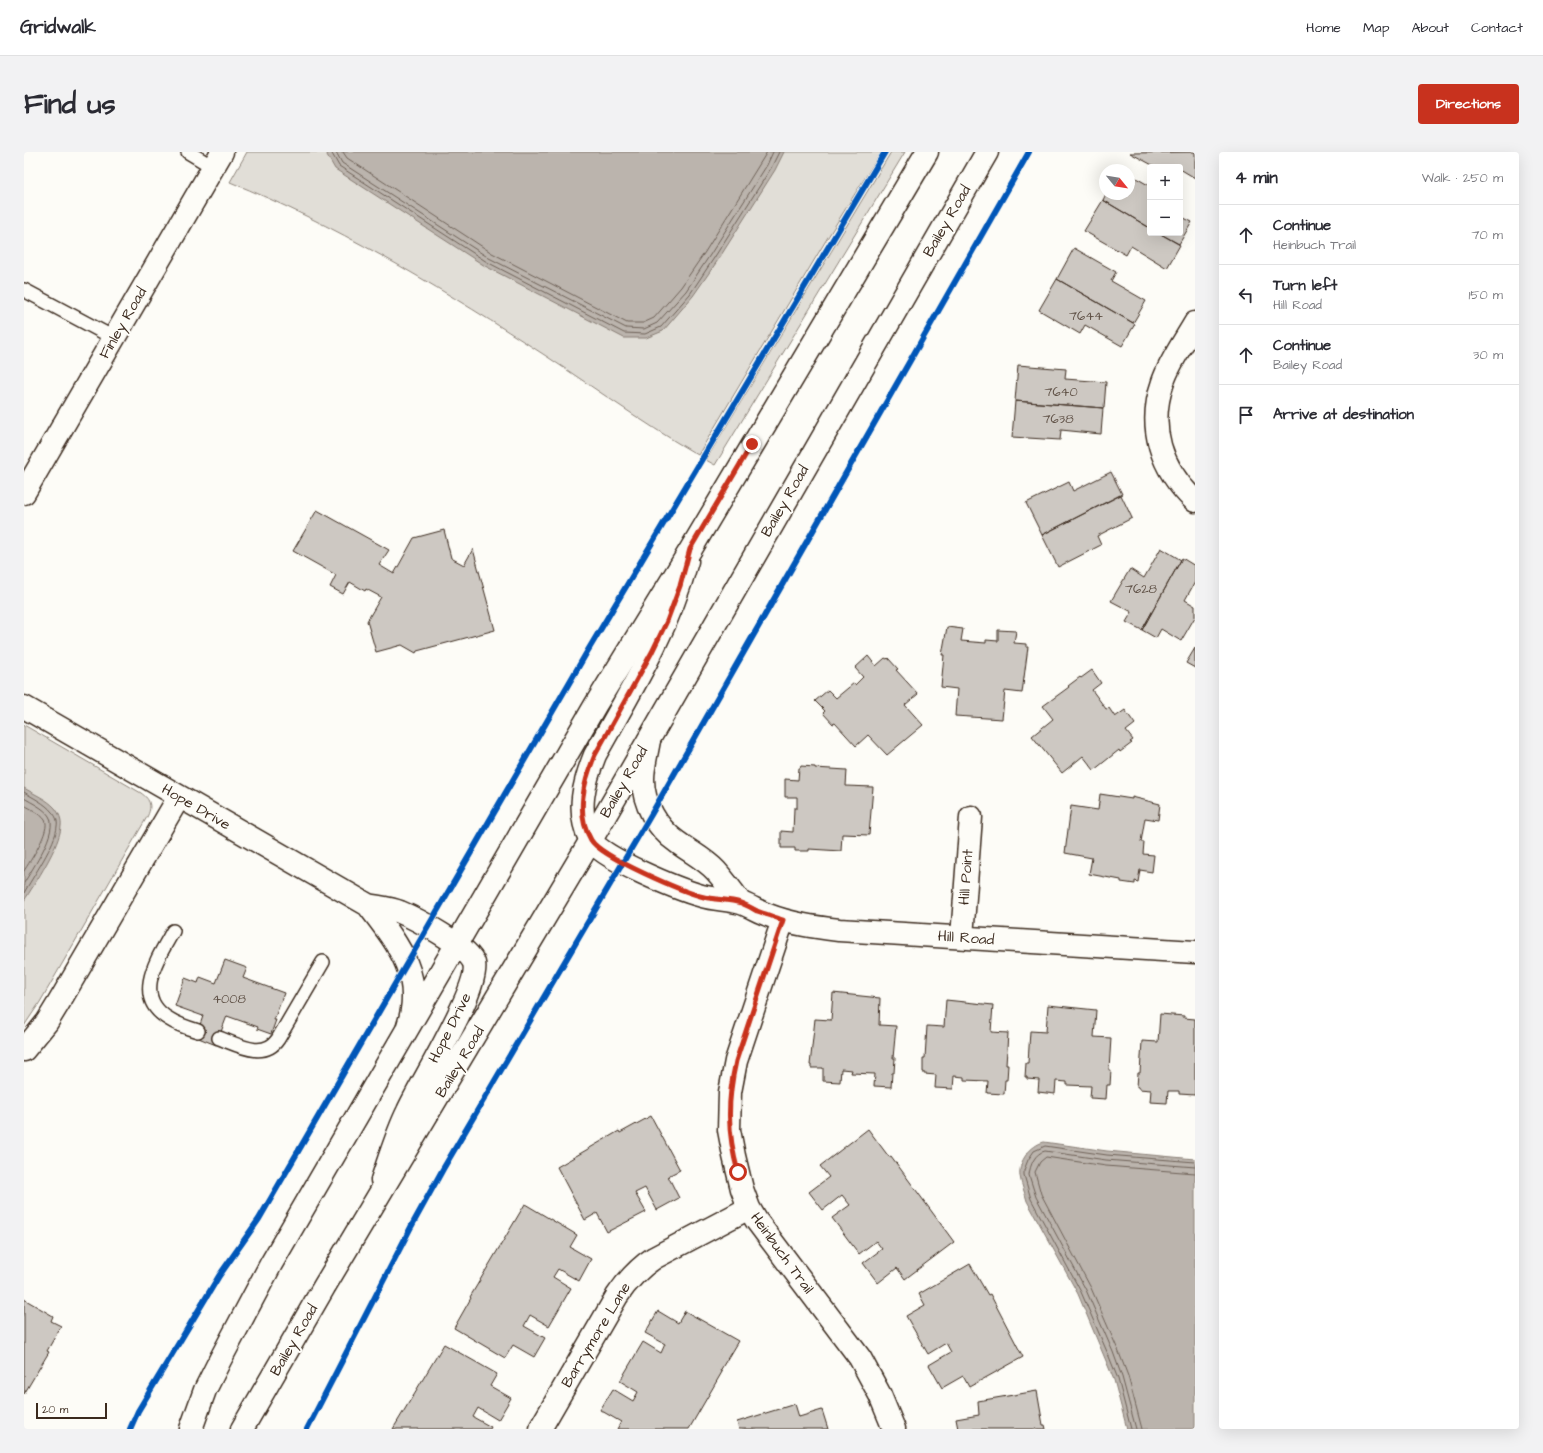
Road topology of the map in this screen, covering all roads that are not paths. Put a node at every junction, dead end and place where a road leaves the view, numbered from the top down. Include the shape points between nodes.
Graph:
1 (188, 152) edge
2 (927, 152) edge
3 (987, 152) edge
4 (218, 160) edge
5 (24, 290) edge
6 (1195, 323) edge
7 (114, 338) junction
8 (24, 494) edge
9 (1195, 501) edge
10 (690, 549) junction
11 (24, 707) edge
12 (649, 739) junction
13 (179, 797) junction
14 (971, 816) dead end
15 (591, 840) junction
16 (741, 903) junction
17 (368, 905) junction
18 (783, 920) junction
19 (173, 931) dead end
20 (962, 937) junction
21 (457, 944) junction
22 (1195, 952) edge
23 (323, 962) dead end
24 (408, 1028) junction
25 (198, 1031) dead end
26 (218, 1038) dead end
27 (24, 1050) edge
28 (372, 1207) junction
29 (749, 1208) junction
30 (191, 1429) edge
31 (242, 1429) edge
32 (540, 1429) edge
33 (894, 1429) edge

1 - 4 lane
2 - 10 street
3 - 12 street, Bailey Road
4 - 7 street, Finley Road
5 - 7 lane
6 - 9 street via 1163,381 1157,423 1167,465 1178,484
7 - 8 street, Finley Road
10 - 15 street via 667,621 588,771 582,813
10 - 21 street via 596,704
11 - 13 street, Hope Drive
12 - 15 street, Bailey Road
12 - 16 street, Hill Road via 643,780 652,813 662,829 676,842 716,871
13 - 17 street, Hope Drive
13 - 27 street via 47,1022
14 - 20 street, Hill Point
15 - 16 street, Hill Road via 612,857 678,889 704,897
15 - 28 street, Bailey Road
16 - 18 street, Hill Road
17 - 21 street, Hope Drive via 400,912
17 - 24 street, Hope Drive via 403,954 410,972 414,999
18 - 20 street, Hill Road via 839,930
18 - 29 street, Heinbuch Trail via 736,1061 730,1092 728,1116 731,1143
19 - 25 lane via 152,971 151,998 157,1009 169,1019
20 - 22 street, Hill Road
21 - 24 street
21 - 28 street, Hope Drive via 474,962 476,970 473,981 448,1036 408,1112
23 - 26 lane via 271,1048 258,1051
24 - 30 street via 271,1264 208,1384
28 - 31 street, Bailey Road
29 - 32 street, Barrymore Lane via 654,1258 640,1268 617,1296
29 - 33 street, Heinbuch Trail via 860,1358 880,1395

